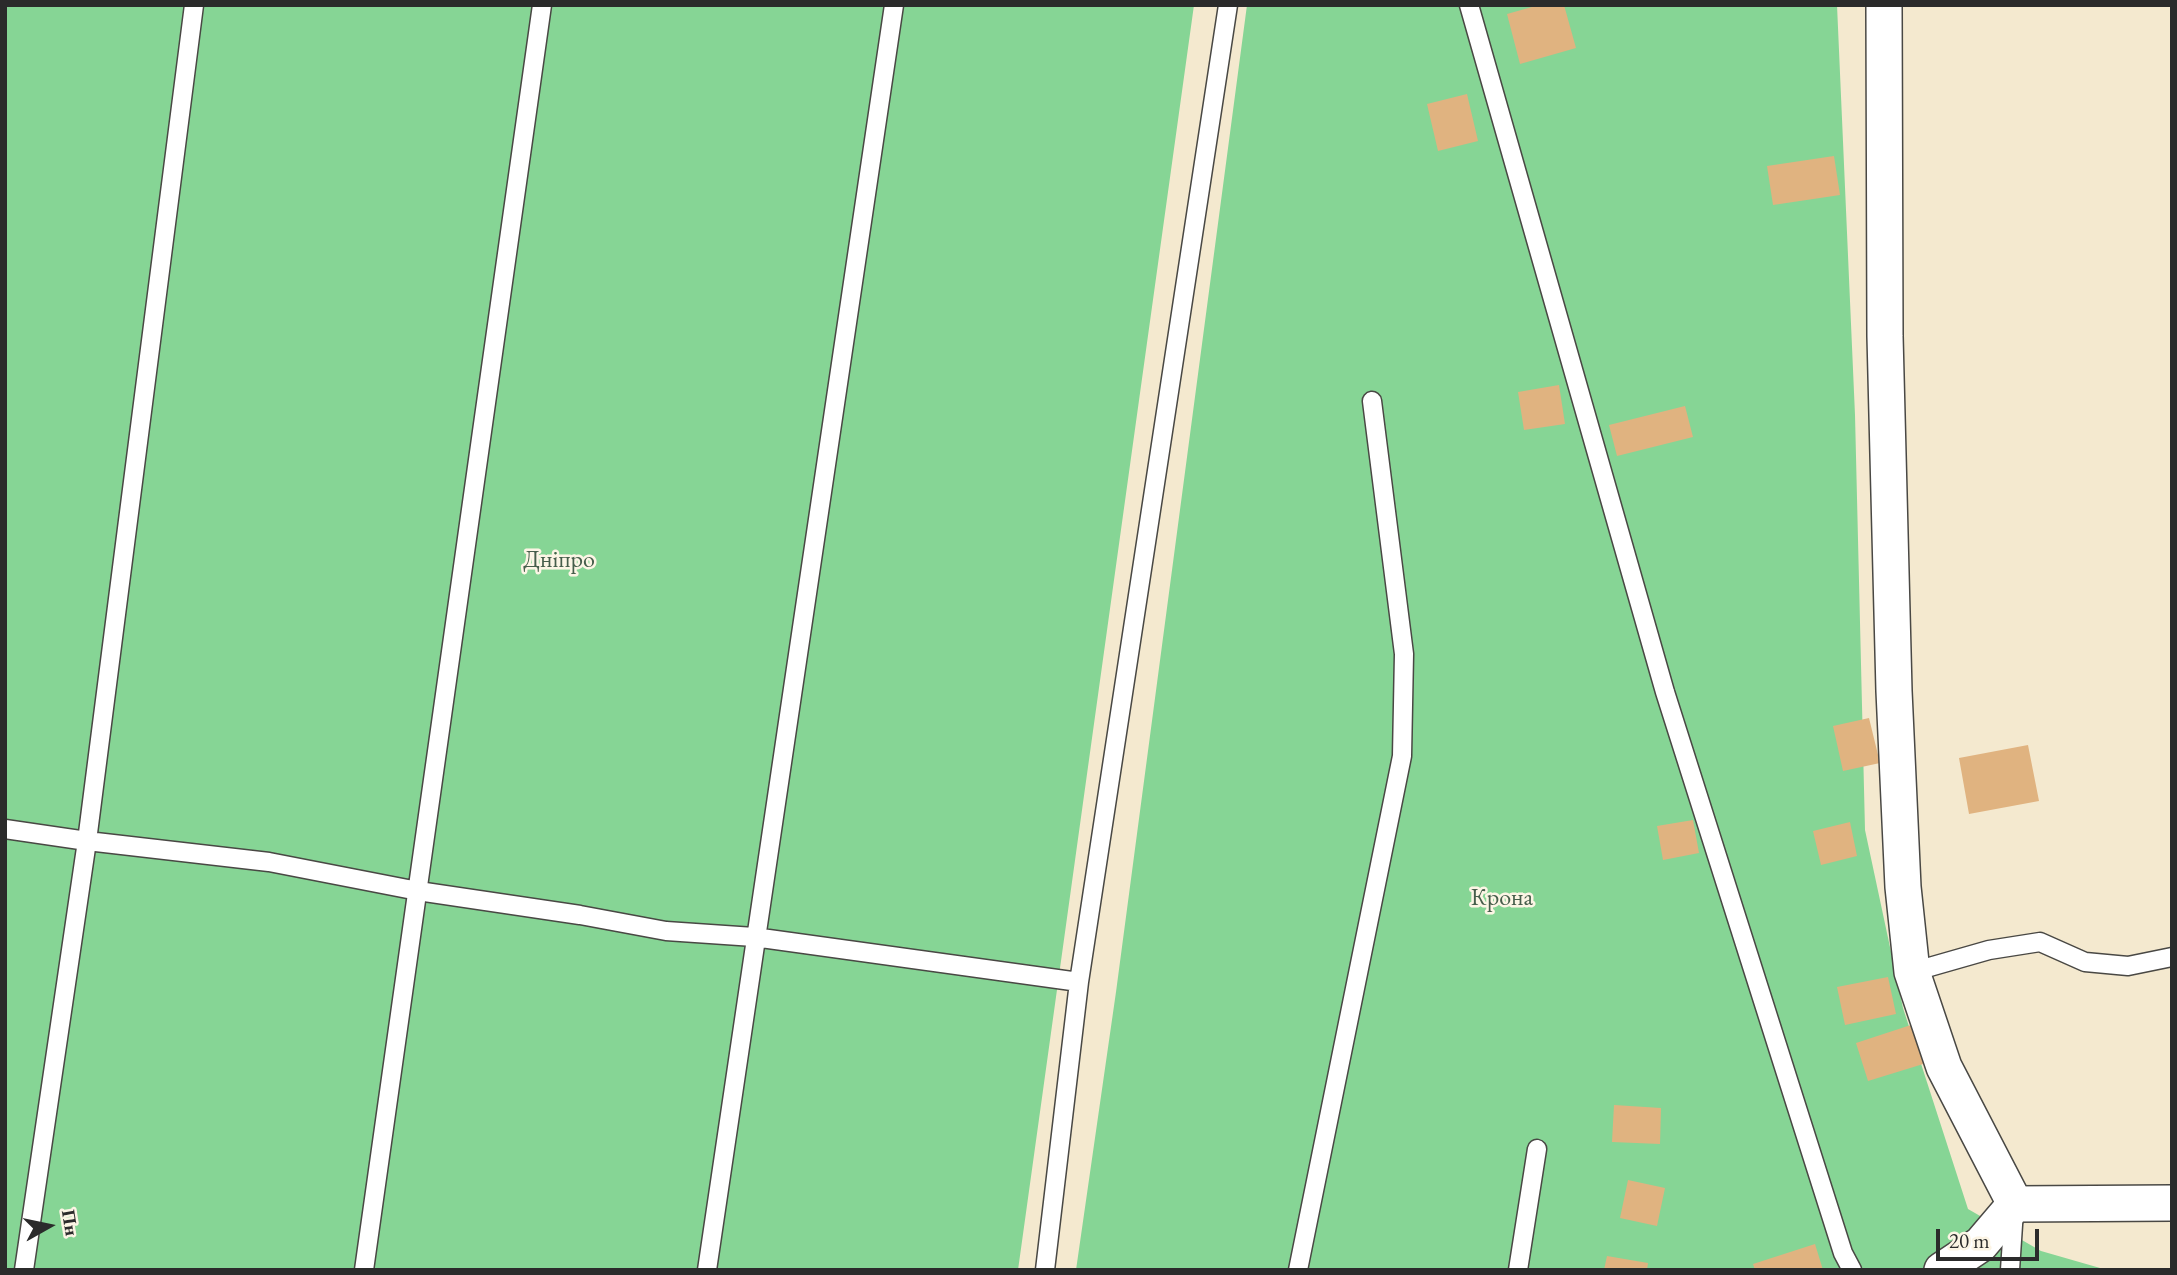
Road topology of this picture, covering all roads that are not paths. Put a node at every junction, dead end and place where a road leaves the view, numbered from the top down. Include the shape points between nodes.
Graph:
1 (194, 5) edge
2 (541, 5) edge
3 (894, 5) edge
4 (1228, 5) edge
5 (1469, 5) edge
6 (1884, 5) edge
7 (1372, 401) dead end
8 (5, 829) edge
9 (87, 841) junction
10 (418, 891) junction
11 (754, 937) junction
12 (2172, 957) edge
13 (1912, 972) junction
14 (1079, 982) junction
15 (1537, 1149) dead end
16 (2172, 1203) edge
17 (2014, 1204) junction
18 (24, 1270) edge
19 (363, 1270) edge
20 (707, 1270) edge
21 (1045, 1270) edge
22 (1298, 1270) edge
23 (1518, 1270) edge
24 (1852, 1270) edge
25 (1942, 1270) edge
26 (2010, 1270) edge

1 - 9 lane
2 - 10 lane
3 - 11 lane
4 - 14 lane
5 - 24 lane via 1665,692
6 - 13 street via 1885,336 1894,691 1903,887
7 - 22 lane via 1404,654 1402,756
8 - 9 lane
9 - 10 lane via 269,862
9 - 18 lane
10 - 11 lane via 666,931
10 - 19 lane
11 - 14 lane
11 - 20 lane
12 - 13 lane via 2128,966 2085,962 2040,942 1989,950
13 - 17 street via 1944,1068
14 - 21 lane
15 - 23 lane
16 - 17 street
17 - 25 street via 1981,1244
17 - 26 lane

